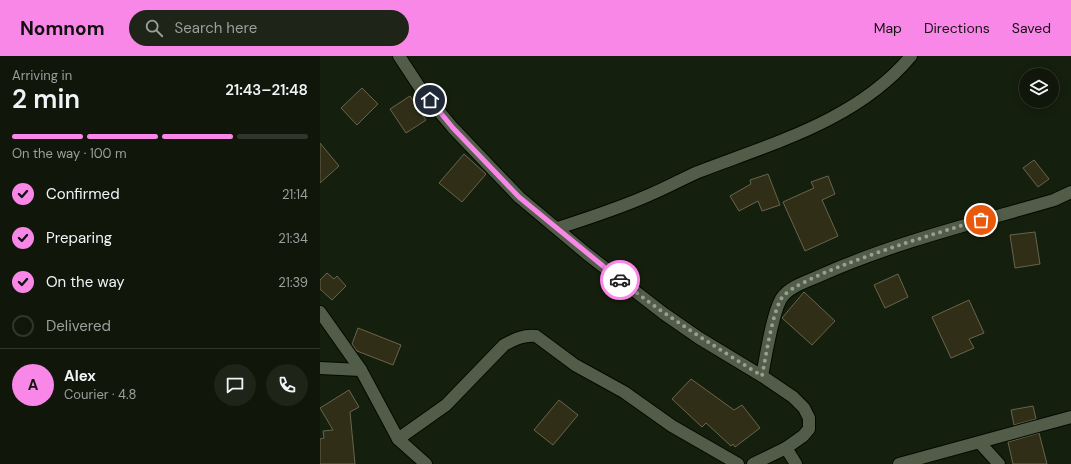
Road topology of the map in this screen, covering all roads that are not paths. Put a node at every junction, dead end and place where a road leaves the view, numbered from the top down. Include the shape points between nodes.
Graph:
1 (399, 56) edge
2 (911, 56) edge
3 (1071, 192) edge
4 (558, 228) junction
5 (320, 312) edge
6 (320, 368) edge
7 (361, 370) junction
8 (762, 376) junction
9 (1071, 417) edge
10 (398, 439) junction
11 (980, 443) junction
12 (786, 448) junction
13 (426, 464) edge
14 (738, 464) edge
15 (753, 464) edge
16 (796, 464) edge
17 (899, 464) edge
18 (999, 464) edge

1 - 4 street via 422,91 453,128 519,197
2 - 4 street via 898,72 871,95 798,134 697,173 649,195
3 - 8 street via 1054,200 910,240 834,269 788,291 781,298 777,310
4 - 8 street via 586,254 663,313
5 - 7 street
6 - 7 street
7 - 10 street
8 - 12 street via 793,397 804,408 809,418 809,428 803,436
9 - 11 street
10 - 13 street
10 - 14 street via 446,405 504,345 513,339 536,336 575,365 624,392 678,430
11 - 17 street
11 - 18 street
12 - 15 street
12 - 16 street

